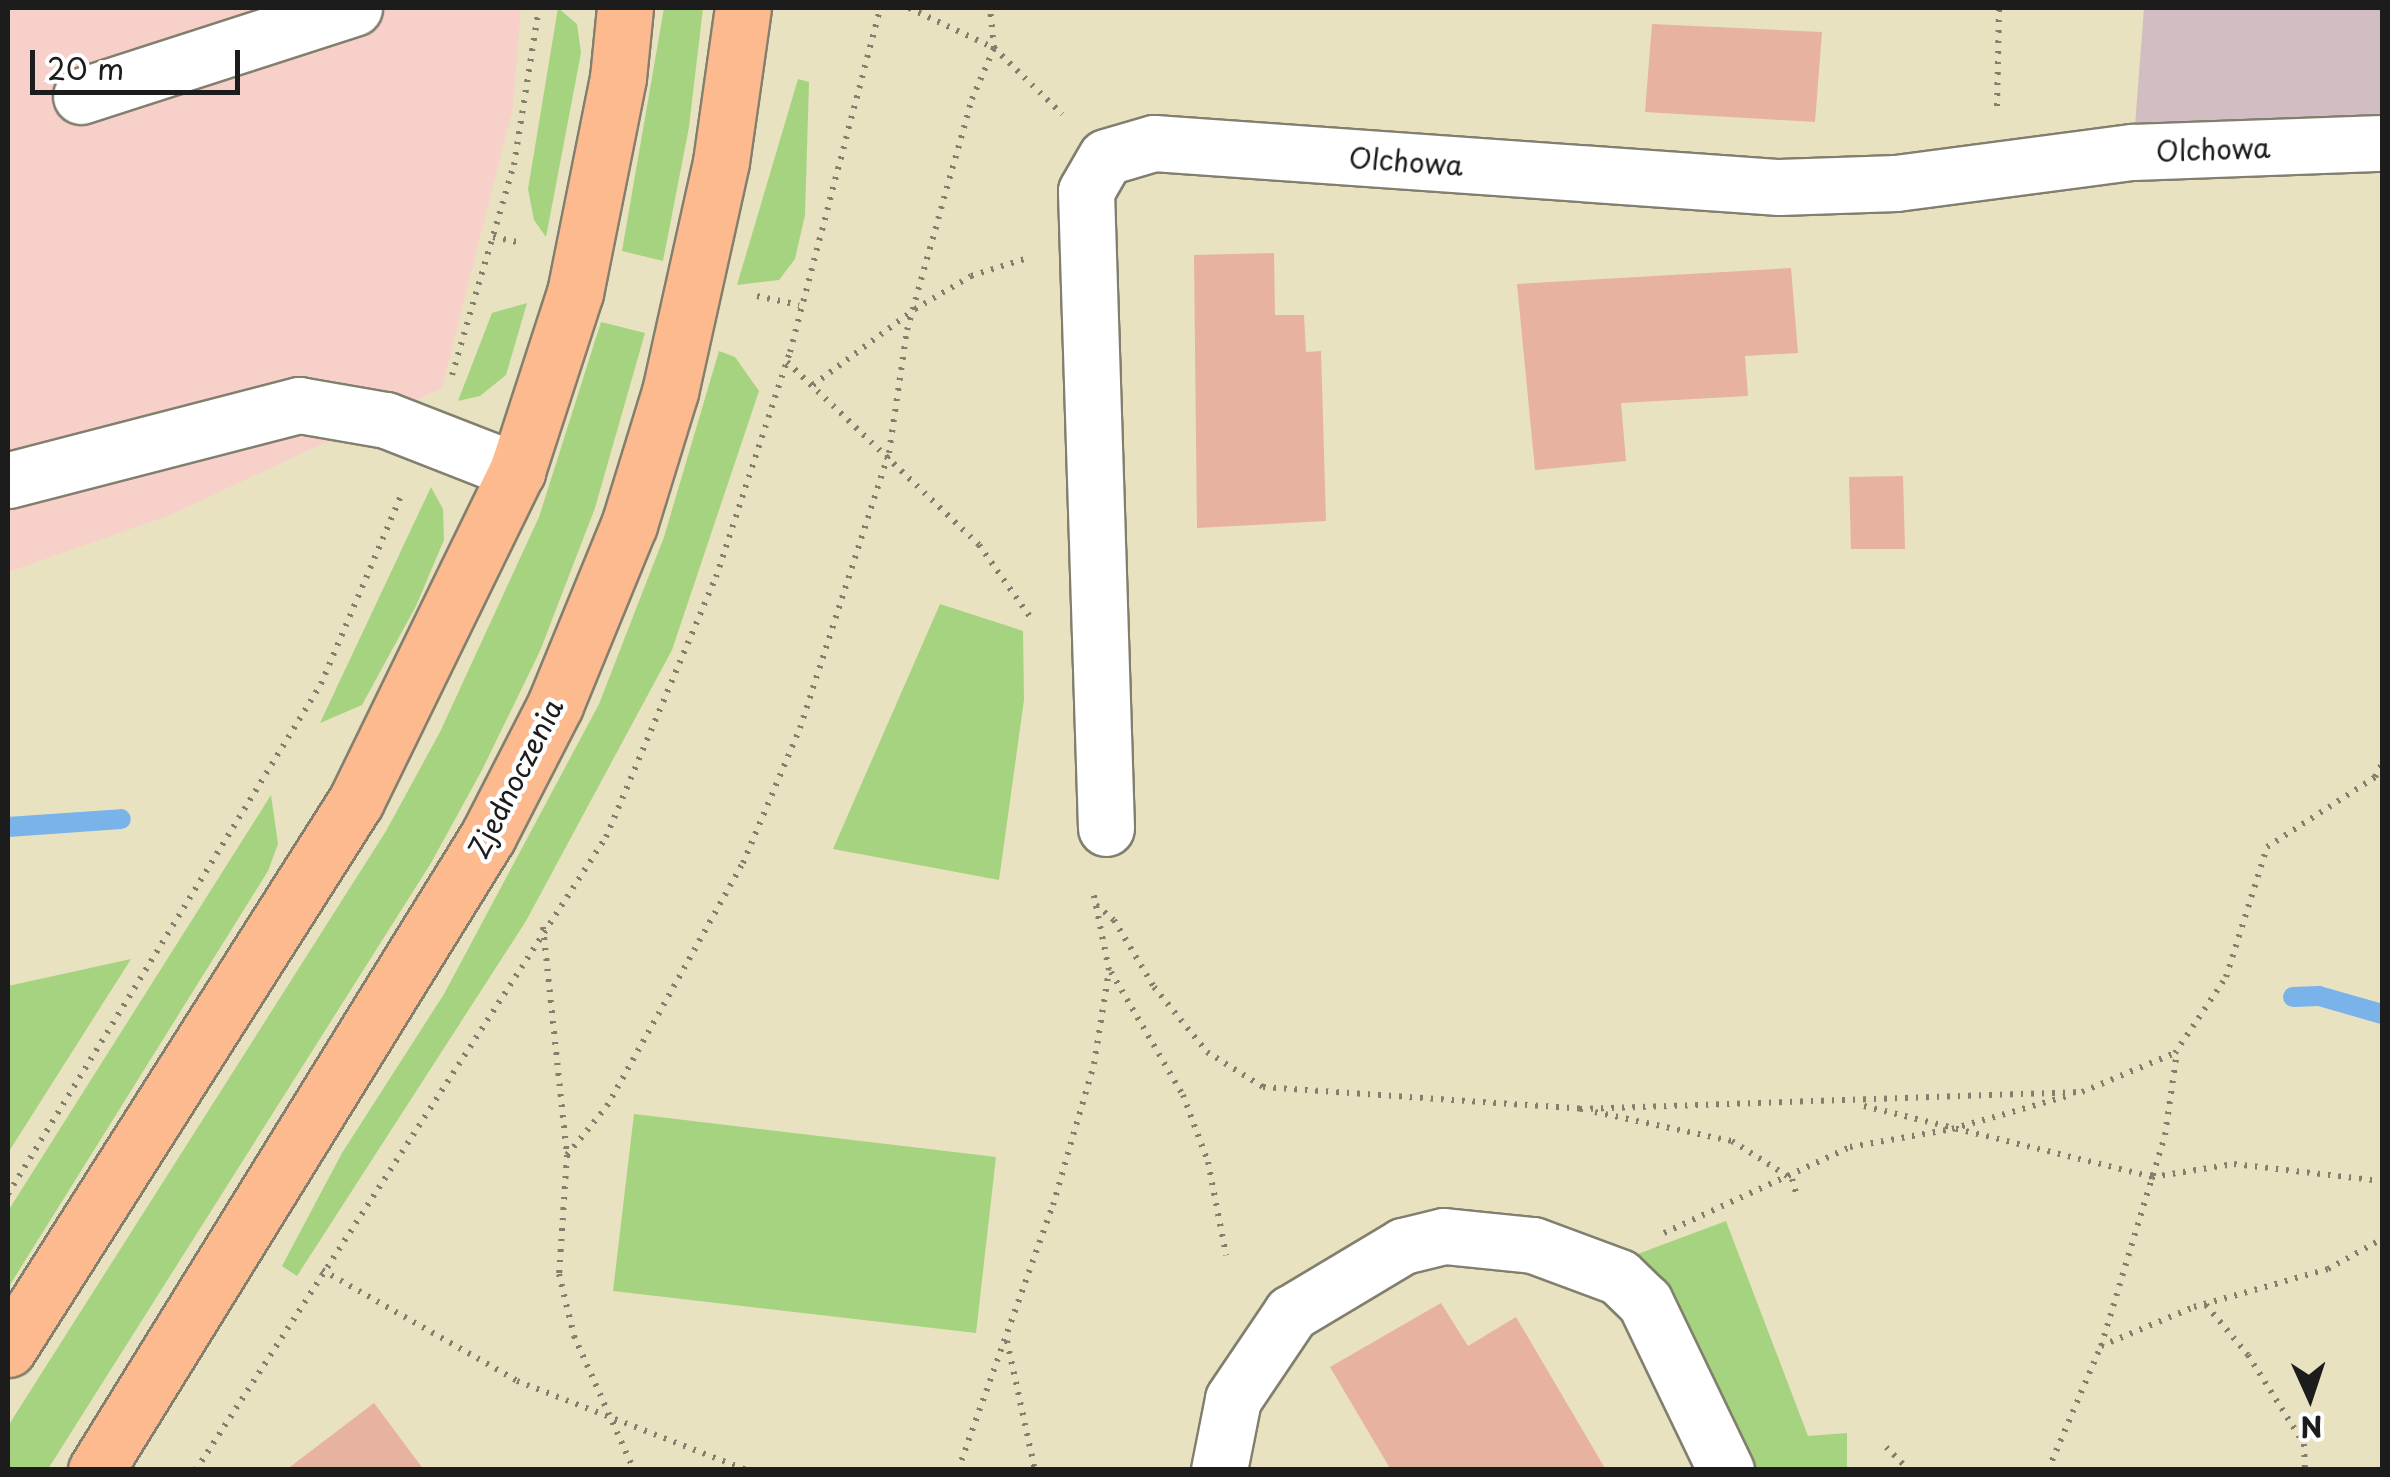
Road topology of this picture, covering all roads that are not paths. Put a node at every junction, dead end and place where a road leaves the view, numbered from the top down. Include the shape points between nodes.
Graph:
1 (354, 8) edge
2 (625, 8) edge
3 (743, 8) edge
4 (81, 96) dead end
5 (2382, 143) edge
6 (517, 471) junction
7 (9, 480) edge
8 (1098, 852) road end
9 (8, 1349) edge
10 (96, 1470) edge
11 (1219, 1470) edge
12 (1726, 1470) edge

1 - 4 street
2 - 6 main road via 618,78 575,294
3 - 10 main road, Zjednoczenia via 721,162 670,392 629,525 555,705 488,836
5 - 8 street, Olchowa via 2133,152 1896,184 1779,187 1154,143 1106,157 1086,191
6 - 7 street via 427,434 299,405
6 - 9 main road via 356,801
11 - 12 street via 1234,1399 1291,1313 1402,1246 1444,1236 1487,1236 1620,1277 1645,1302

